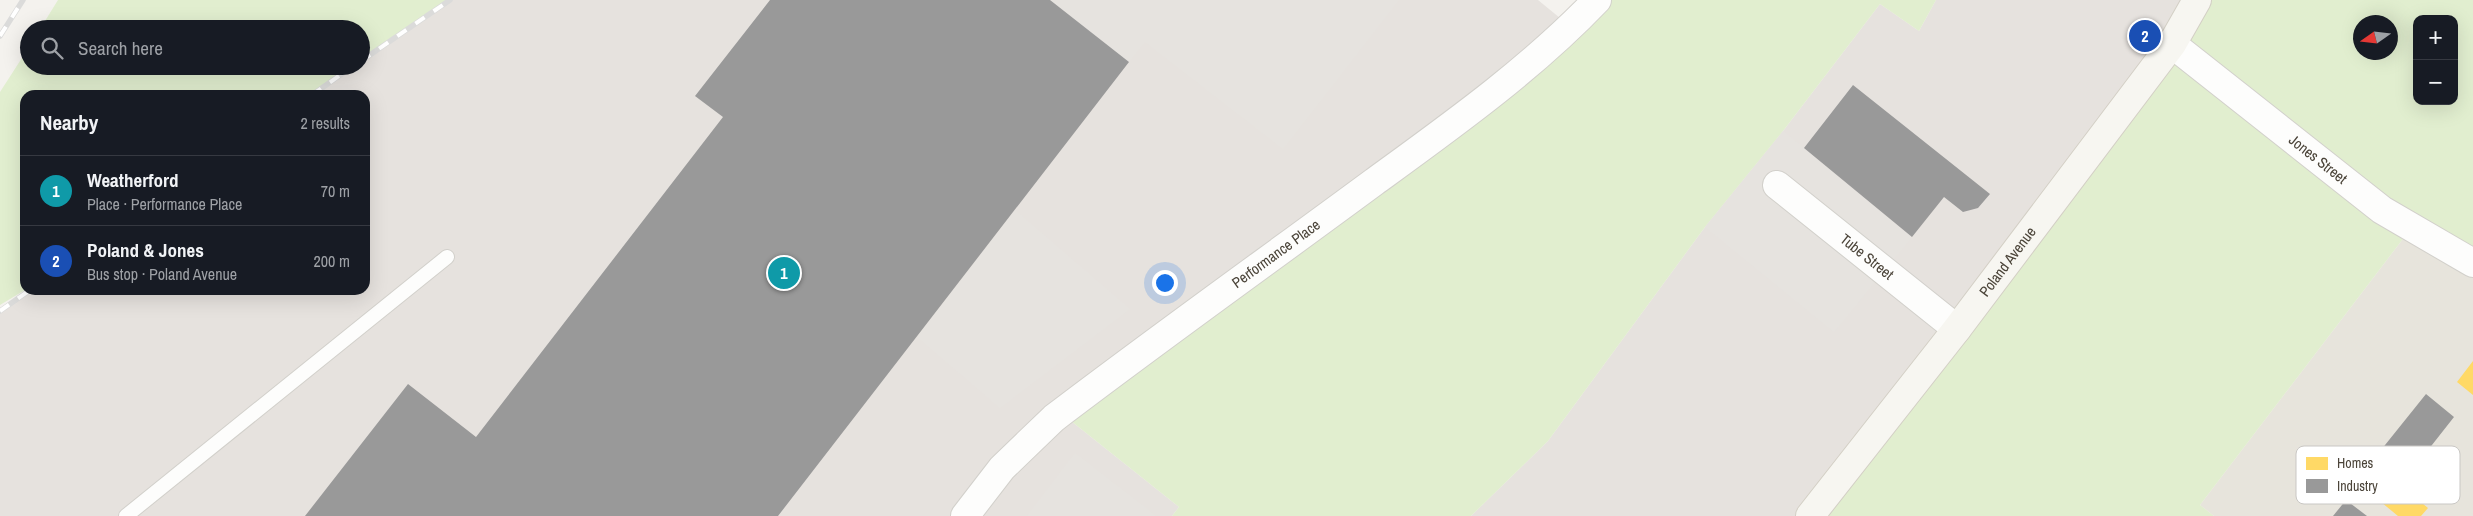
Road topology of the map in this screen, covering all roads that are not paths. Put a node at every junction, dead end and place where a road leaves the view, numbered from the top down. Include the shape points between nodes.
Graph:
1 (1596, 0) edge
2 (2197, 0) edge
3 (2172, 44) junction
4 (1777, 185) dead end
5 (447, 257) dead end
6 (2473, 263) edge
7 (1956, 329) junction
8 (126, 516) edge
9 (965, 516) edge
10 (1810, 516) edge

1 - 9 street, Performance Place via 1571,27 1512,78 1054,418 1002,468
2 - 3 main road, Poland Avenue
3 - 6 street, Jones Street via 2382,210
3 - 7 main road, Poland Avenue
4 - 7 street, Tube Street
5 - 8 lane
7 - 10 main road, Poland Avenue

